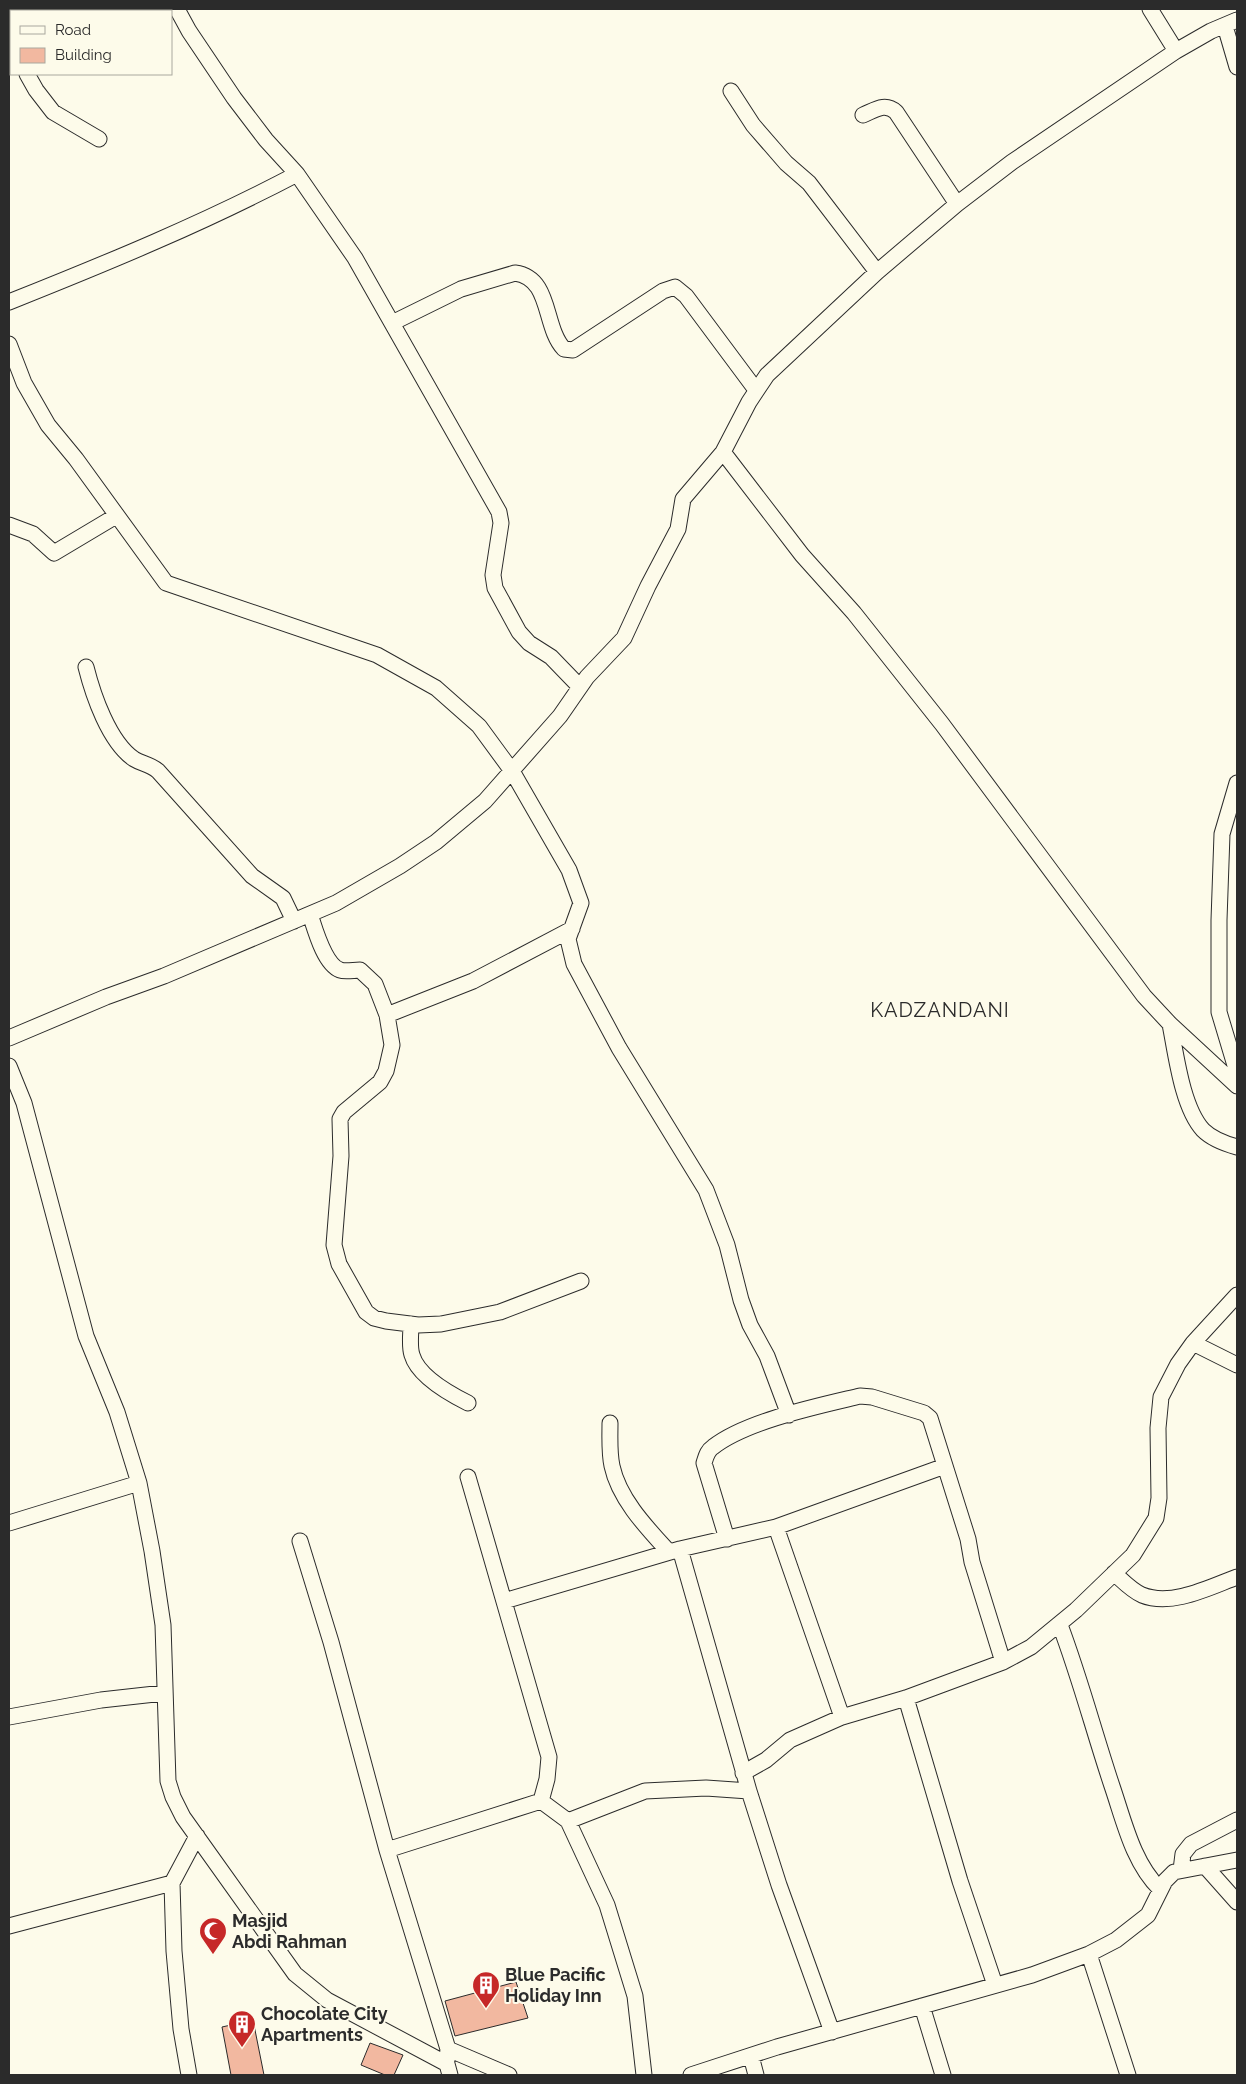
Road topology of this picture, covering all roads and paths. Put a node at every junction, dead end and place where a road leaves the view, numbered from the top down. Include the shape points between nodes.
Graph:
1 (177, 9) edge
2 (1150, 9) edge
3 (1231, 23) edge
4 (1176, 51) junction
5 (1237, 67) edge
6 (27, 75) edge
7 (731, 91) dead end
8 (863, 115) dead end
9 (99, 139) dead end
10 (297, 174) junction
11 (957, 204) junction
12 (877, 272) junction
13 (9, 302) edge
14 (392, 324) junction
15 (9, 344) edge
16 (756, 390) junction
17 (724, 452) junction
18 (116, 516) junction
19 (9, 525) edge
20 (86, 667) dead end
21 (580, 687) junction
22 (512, 771) junction
23 (1237, 784) edge
24 (310, 914) junction
25 (294, 921) junction
26 (572, 929) junction
27 (386, 1015) junction
28 (1170, 1024) junction
29 (9, 1038) edge
30 (9, 1066) edge
31 (1237, 1072) edge
32 (1237, 1086) edge
33 (1237, 1147) edge
34 (581, 1281) dead end
35 (1237, 1295) edge
36 (411, 1324) junction
37 (1193, 1343) junction
38 (1237, 1365) edge
39 (468, 1403) dead end
40 (789, 1415) junction
41 (610, 1423) dead end
42 (946, 1466) junction
43 (468, 1477) dead end
44 (139, 1483) junction
45 (9, 1523) edge
46 (776, 1527) junction
47 (727, 1539) junction
48 (300, 1541) dead end
49 (675, 1551) junction
50 (1114, 1573) junction
51 (1237, 1577) edge
52 (504, 1601) junction
53 (1060, 1625) junction
54 (1003, 1662) junction
55 (164, 1692) junction
56 (906, 1698) junction
57 (842, 1716) junction
58 (9, 1717) edge
59 (743, 1773) junction
60 (749, 1791) junction
61 (541, 1801) junction
62 (1237, 1820) edge
63 (568, 1821) junction
64 (197, 1836) junction
65 (387, 1850) junction
66 (1237, 1860) edge
67 (1205, 1866) junction
68 (1181, 1870) junction
69 (172, 1883) junction
70 (1160, 1889) junction
71 (1237, 1902) edge
72 (9, 1926) edge
73 (1089, 1954) junction
74 (995, 1985) junction
75 (922, 2006) junction
76 (832, 2032) junction
77 (751, 2056) junction
78 (448, 2063) edge
79 (190, 2075) edge
80 (509, 2075) edge
81 (644, 2075) edge
82 (691, 2075) edge
83 (756, 2075) edge
84 (943, 2075) edge
85 (1128, 2075) edge

1 - 10 street via 234,98
2 - 4 street
3 - 4 street
3 - 5 street
4 - 11 street via 1012,162
6 - 9 street via 53,112
7 - 12 street via 753,125 786,163 809,183
8 - 11 street via 883,106 896,112
10 - 13 street via 228,211
10 - 14 street via 355,258
11 - 12 street
12 - 16 street via 767,375
14 - 16 street via 461,290 522,274 540,289 557,340 564,349 573,350 663,291 675,287 686,296
14 - 21 street via 499,512 501,522 493,575 495,588 519,632 529,643 552,657
15 - 18 street via 24,383 48,425
16 - 17 street
17 - 21 street via 683,499 678,529 628,632
17 - 28 street via 802,555 854,613 942,724 1100,939
18 - 19 street via 54,553 33,534
18 - 22 street via 166,583 395,663 436,688 480,726
20 - 25 street via 91,688 106,721 129,754 158,771 252,876 283,898
21 - 22 street via 560,716
22 - 24 street via 485,802 436,842 360,891
22 - 26 street via 579,892 581,903
23 - 31 street via 1222,834 1218,920 1219,1012
24 - 25 street
24 - 27 street via 318,939 333,964 340,970 360,970 368,975 375,984
25 - 29 street
26 - 27 street via 474,981
26 - 40 street via 568,939 574,964 619,1048 706,1190 727,1245 750,1325 767,1356
27 - 36 street via 392,1045 384,1076 340,1119 341,1165 334,1245 339,1264 366,1312 374,1318
28 - 32 street
28 - 33 street via 1183,1085 1196,1118 1203,1130
30 - 44 street via 24,1103 86,1336
34 - 36 street via 500,1312 441,1324
35 - 37 street
36 - 39 street via 414,1361 440,1388
37 - 38 street
37 - 50 street via 1164,1389 1159,1406 1156,1518 1133,1555
40 - 42 street via 860,1396 916,1410 930,1418
40 - 47 street via 752,1427 706,1454 704,1463
41 - 49 street via 612,1466 619,1486 636,1514
42 - 46 street
42 - 54 street
43 - 52 street
44 - 45 street
44 - 55 street via 162,1625
46 - 47 street
46 - 57 street
47 - 49 street
48 - 65 street
49 - 52 street
49 - 59 street
50 - 51 street via 1143,1595 1163,1599 1197,1592
50 - 53 street
52 - 61 street via 549,1757
53 - 54 street via 1031,1647
53 - 70 street via 1124,1823 1141,1864
54 - 56 street
55 - 58 street
55 - 64 street via 168,1781 183,1817
56 - 57 street
56 - 74 street via 960,1881
57 - 59 street via 790,1740 766,1760
59 - 60 street
60 - 63 street via 706,1788 645,1791
60 - 76 street
61 - 63 street
61 - 65 street
62 - 68 street via 1190,1844 1183,1854
63 - 81 street via 607,1904 627,1965 635,1996
64 - 69 street
64 - 78 street via 302,1981 344,2010
65 - 78 street
66 - 67 street
67 - 68 street
67 - 71 street
68 - 70 street via 1168,1876
69 - 72 street
69 - 79 street via 174,1960 181,2029
70 - 73 street via 1148,1915 1116,1940
73 - 74 street
73 - 85 street
74 - 75 street
75 - 76 street
75 - 84 street
76 - 77 street
77 - 82 street
77 - 83 street
78 - 80 street

